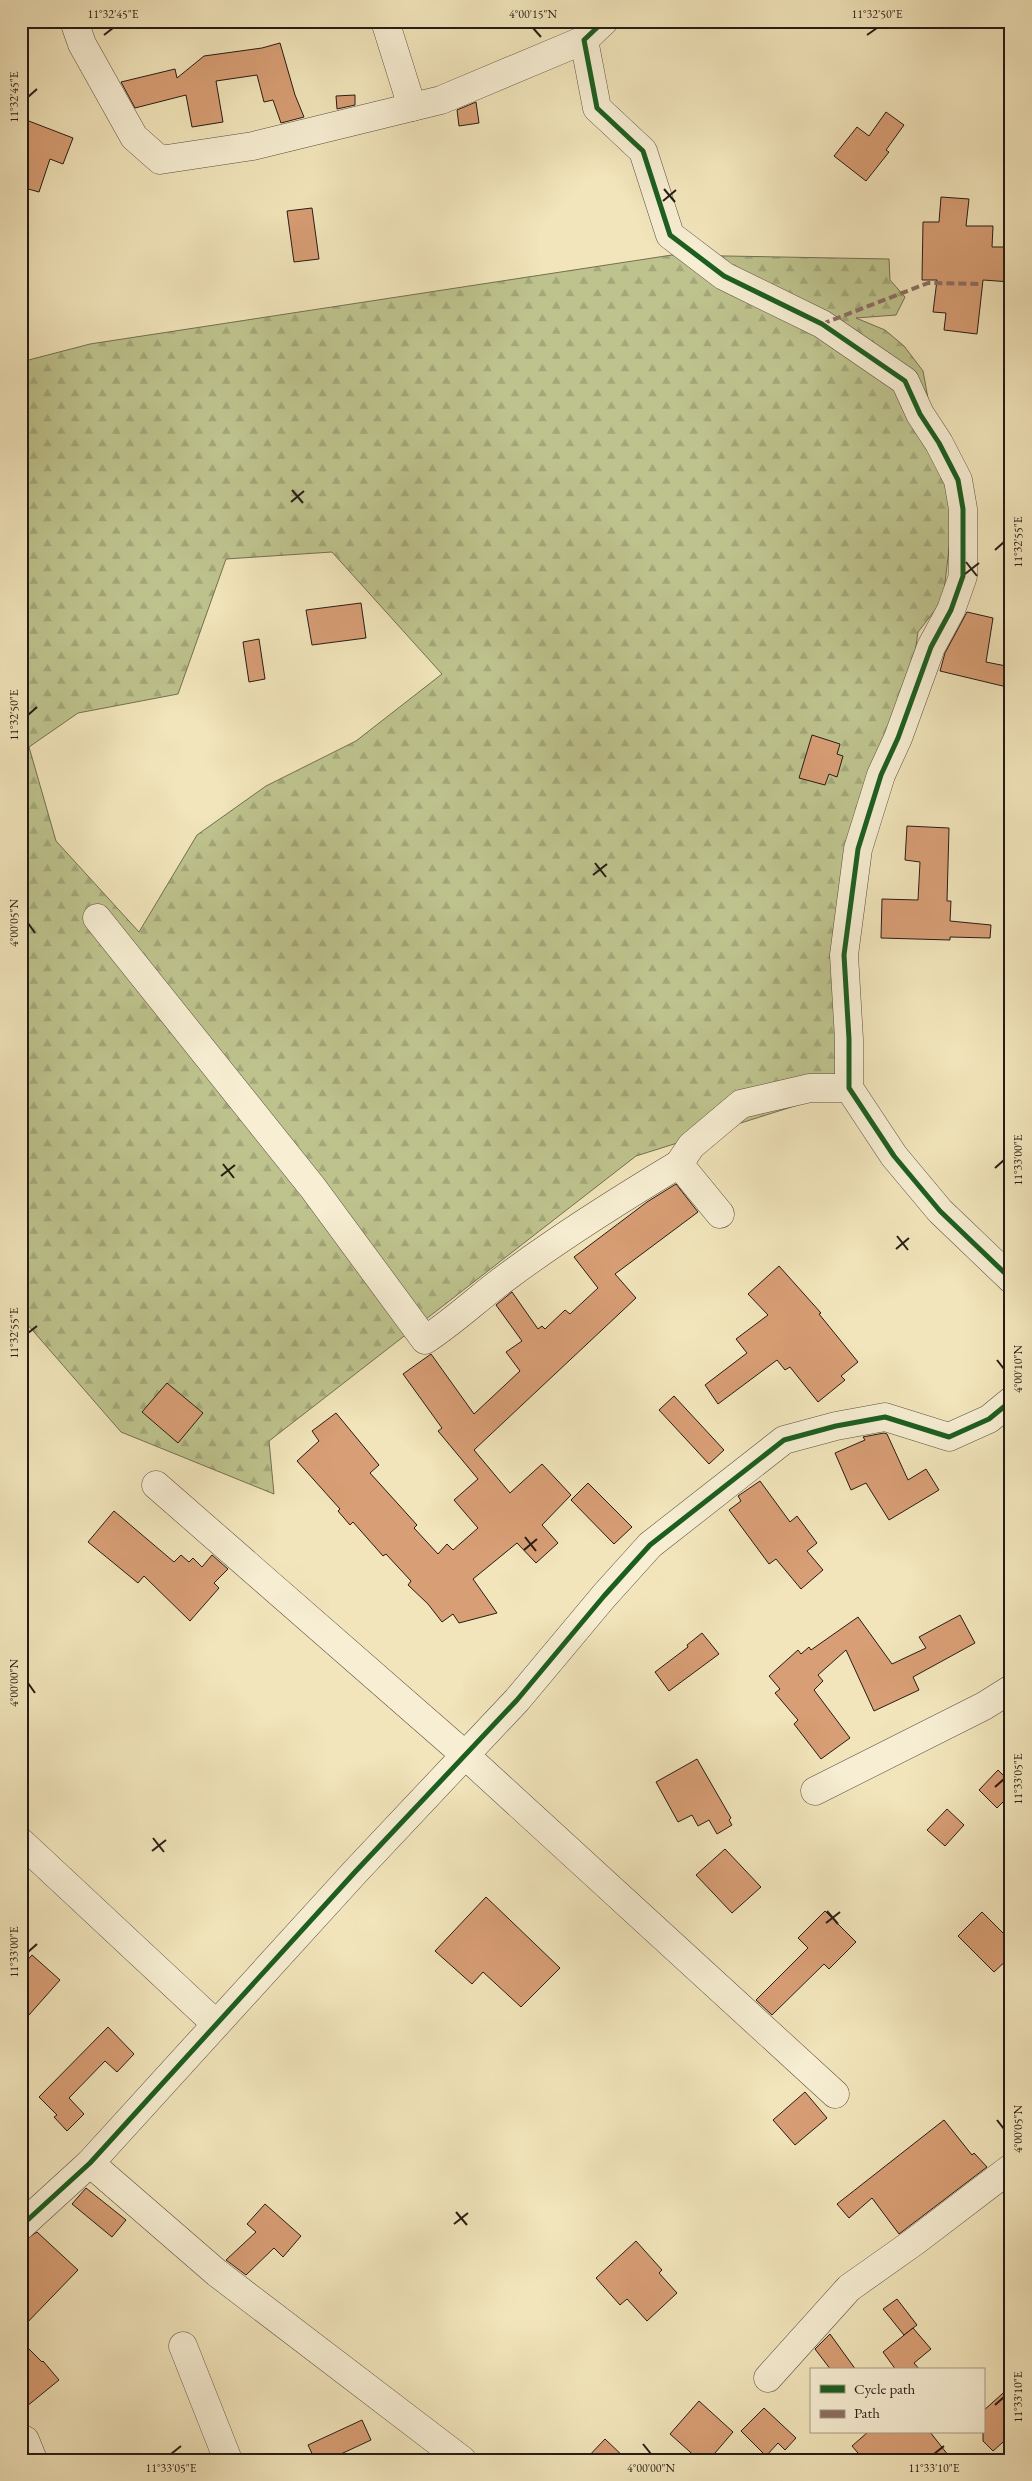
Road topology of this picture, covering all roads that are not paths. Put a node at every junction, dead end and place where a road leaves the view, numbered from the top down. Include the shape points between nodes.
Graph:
1 (74, 21) edge
2 (385, 21) edge
3 (604, 21) edge
4 (584, 40) junction
5 (412, 107) junction
6 (98, 918) dead end
7 (849, 1088) junction
8 (680, 1164) junction
9 (720, 1214) dead end
10 (1011, 1279) edge
11 (1011, 1401) edge
12 (156, 1485) dead end
13 (1011, 1689) edge
14 (465, 1755) junction
15 (815, 1792) dead end
16 (21, 1842) edge
17 (216, 2024) junction
18 (835, 2094) dead end
19 (90, 2163) junction
20 (1011, 2168) edge
21 (21, 2226) edge
22 (183, 2346) dead end
23 (768, 2378) dead end
24 (228, 2460) edge
25 (462, 2460) edge

1 - 5 street via 82,44 134,137 160,160 253,146
2 - 5 street
3 - 4 street
4 - 5 street via 441,100
4 - 7 street via 597,108 643,152 670,235 724,276 822,324 905,381 958,480 963,509 963,576 951,610 931,647 881,775 858,849 844,954
6 - 8 street via 313,1188 426,1340 451,1324 527,1262 608,1206
7 - 8 street via 810,1088 741,1104 691,1146
7 - 10 street via 894,1156 940,1211
8 - 9 street
11 - 14 street via 989,1419 949,1437 885,1417 784,1440 650,1546
12 - 14 street
13 - 15 street
14 - 17 street
14 - 18 street
16 - 17 street
17 - 19 street
19 - 21 street
19 - 25 street via 217,2273
20 - 23 street via 848,2288
22 - 24 street

